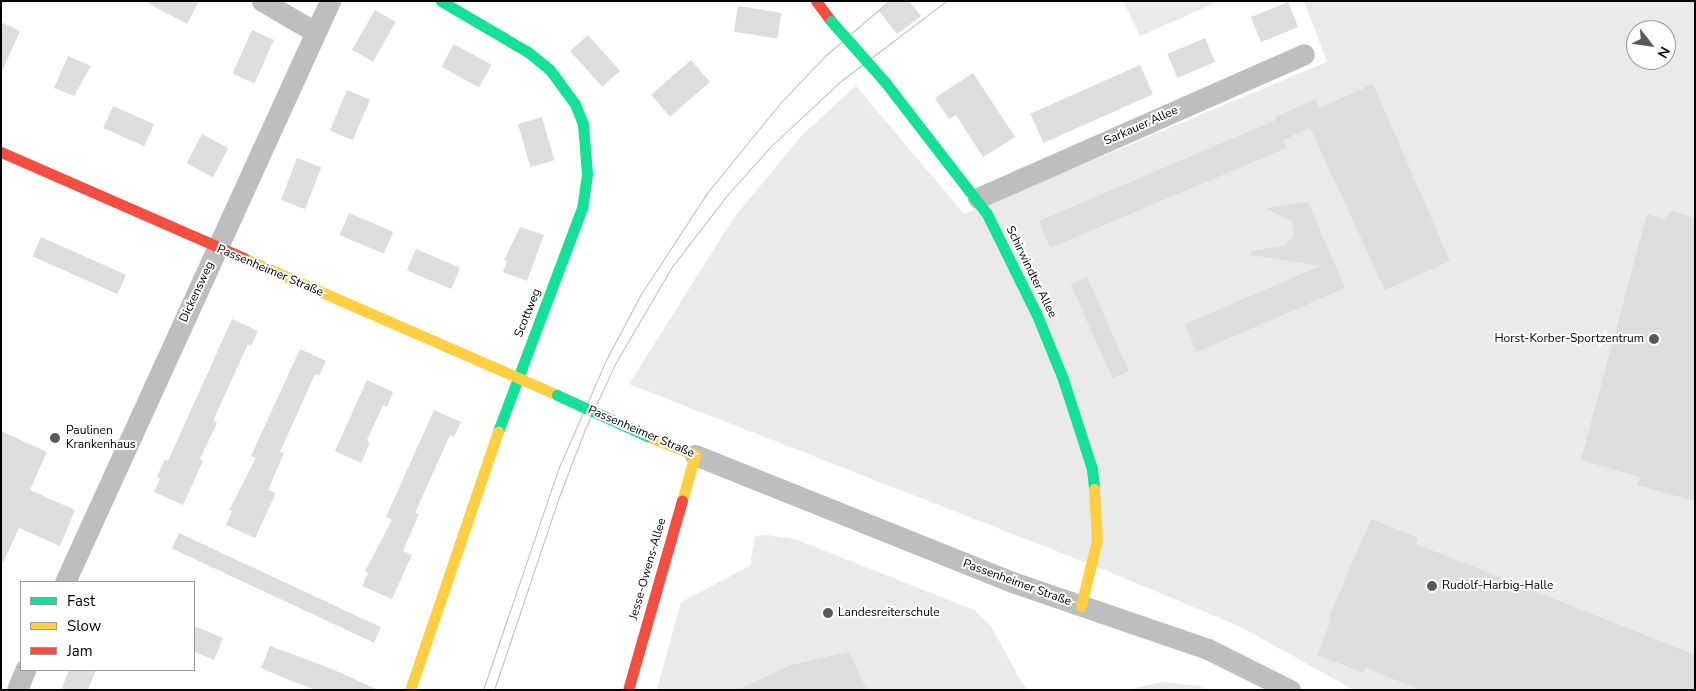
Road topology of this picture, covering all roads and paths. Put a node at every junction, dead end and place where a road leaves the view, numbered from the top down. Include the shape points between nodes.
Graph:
1 (262, 1) edge
2 (330, 1) edge
3 (441, 1) edge
4 (816, 1) edge
5 (315, 32) junction
6 (1304, 54) dead end
7 (1, 152) edge
8 (978, 198) junction
9 (218, 248) junction
10 (516, 378) junction
11 (694, 456) junction
12 (65, 581) edge
13 (1081, 606) junction
14 (25, 671) edge
15 (17, 690) edge
16 (410, 690) edge
17 (628, 690) edge
18 (1290, 690) edge

1 - 5 street
2 - 5 street, Dickensweg
3 - 10 street, Scottweg via 528,52 550,70 575,104 583,124 587,174 582,208 567,254
4 - 8 street, Schirwindter Allee, bridge
5 - 9 street, Dickensweg
6 - 8 street, Sarkauer Allee
7 - 9 street, Passenheimer Straße
8 - 13 street, Schirwindter Allee via 1064,379 1092,469 1097,540
9 - 10 street, Passenheimer Straße
9 - 12 street, Dickensweg
10 - 11 street, Passenheimer Straße, bridge
10 - 16 street, Scottweg
11 - 13 street, Passenheimer Straße via 944,556
11 - 17 street, Jesse-Owens-Allee
13 - 18 street, Passenheimer Straße via 1208,649
14 - 15 street

